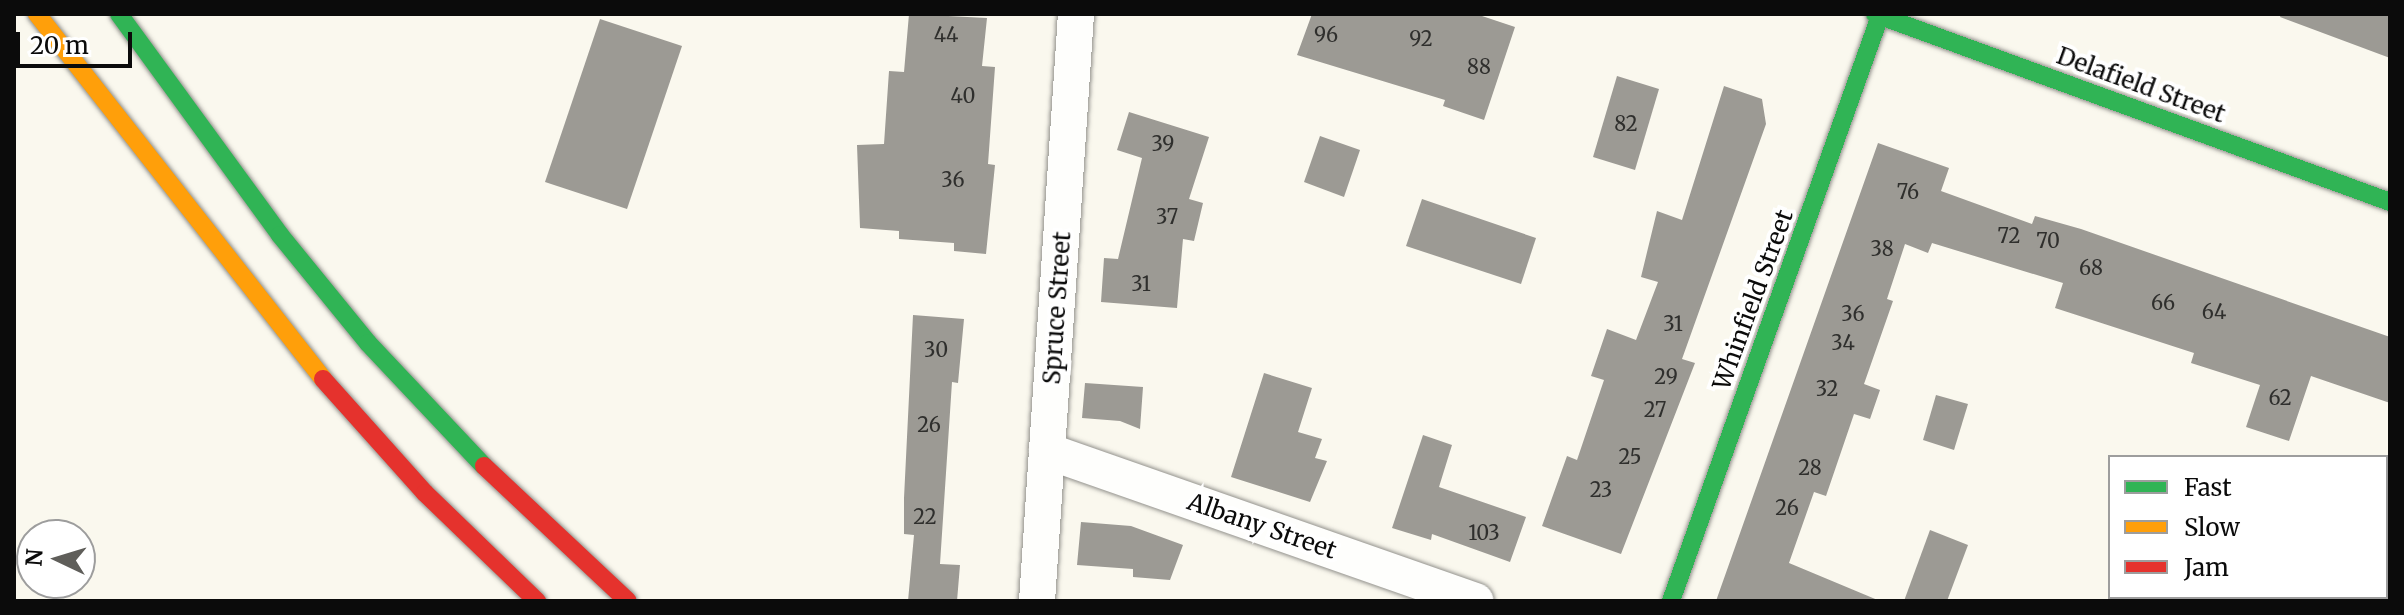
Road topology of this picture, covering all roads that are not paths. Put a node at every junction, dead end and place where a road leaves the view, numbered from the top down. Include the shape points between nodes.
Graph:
1 (37, 14) edge
2 (119, 14) edge
3 (1076, 14) edge
4 (1878, 15) edge
5 (2390, 202) edge
6 (1047, 451) junction
7 (449, 519) junction
8 (507, 601) edge
9 (537, 601) edge
10 (628, 601) edge
11 (1037, 601) edge
12 (1476, 601) edge
13 (1671, 601) edge

1 - 7 main road via 284,336
2 - 10 main road via 280,235 368,343 506,489
3 - 6 street, Spruce Street
4 - 5 main road, Delafield Street
4 - 13 main road, Whinfield Street
6 - 11 street, Spruce Street
6 - 12 street, Albany Street
7 - 8 main road
7 - 9 main road

